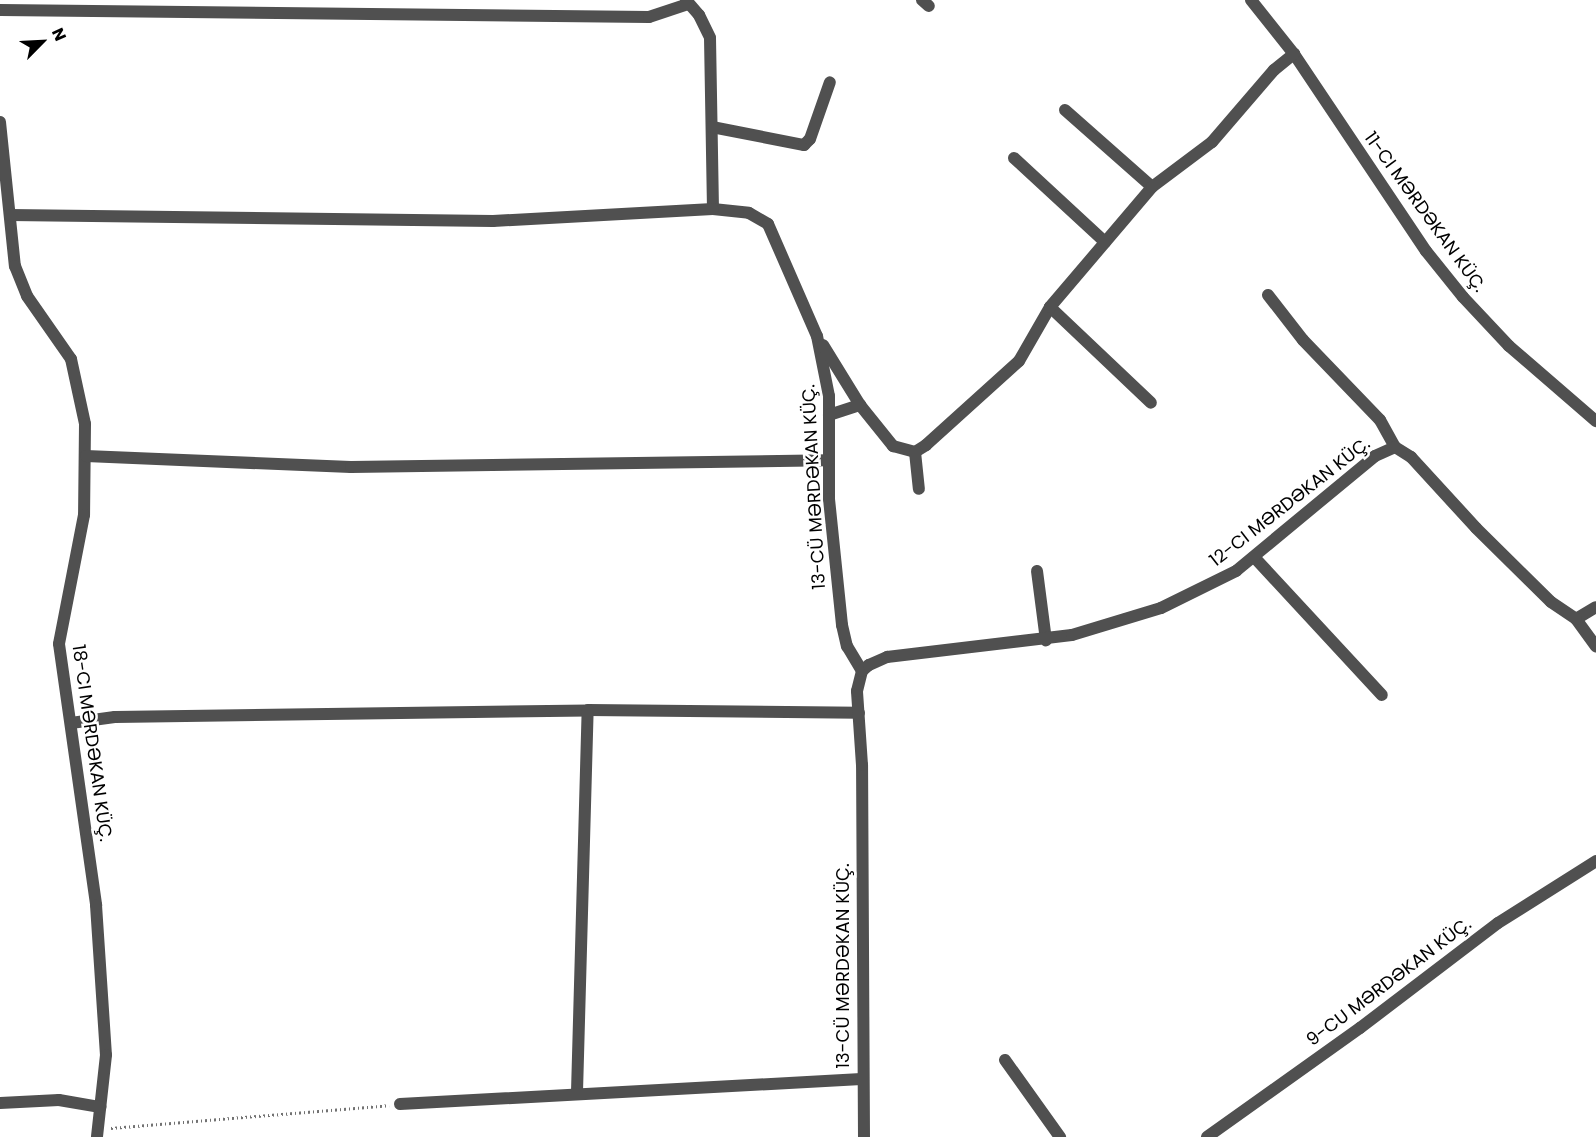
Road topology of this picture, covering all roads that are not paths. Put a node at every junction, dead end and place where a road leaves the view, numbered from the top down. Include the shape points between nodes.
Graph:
1 (1251, 0) edge
2 (687, 2) edge
3 (0, 10) edge
4 (1294, 54) junction
5 (830, 82) dead end
6 (1065, 110) dead end
7 (0, 122) edge
8 (712, 127) junction
9 (1014, 158) dead end
10 (1152, 187) junction
11 (713, 209) junction
12 (10, 215) junction
13 (1105, 242) junction
14 (1268, 295) dead end
15 (1050, 308) junction
16 (817, 336) junction
17 (1150, 404) dead end
18 (860, 405) junction
19 (829, 415) junction
20 (1596, 422) edge
21 (1395, 447) junction
22 (915, 452) junction
23 (86, 456) junction
24 (828, 460) junction
25 (919, 489) dead end
26 (1254, 557) junction
27 (1037, 571) dead end
28 (1596, 607) edge
29 (1576, 619) junction
30 (1046, 640) junction
31 (1596, 646) edge
32 (862, 671) junction
33 (1382, 695) dead end
34 (588, 710) junction
35 (859, 713) junction
36 (71, 723) junction
37 (1596, 861) edge
38 (1005, 1060) dead end
39 (861, 1079) junction
40 (577, 1092) junction
41 (0, 1103) edge
42 (400, 1104) road end
43 (100, 1107) junction
44 (97, 1132) edge
45 (864, 1137) edge
46 (1060, 1137) edge
47 (1207, 1137) edge

1 - 4 street, 11-CI MƏRDƏKAN KÜÇ.
2 - 3 street via 649,17
2 - 8 street via 699,15 710,38
4 - 10 street via 1274,70 1212,142
4 - 20 street, 11-CI MƏRDƏKAN KÜÇ. via 1386,193 1457,290 1509,346
5 - 8 street via 804,145
6 - 10 street
7 - 12 street, 18-CI MƏRDƏKAN KÜÇ.
8 - 11 street
9 - 13 street
10 - 13 street
11 - 12 street, 13-CÜ MƏRDƏKAN KÜÇ. via 493,221
11 - 16 street, 13-CÜ MƏRDƏKAN KÜÇ. via 749,213 768,224
12 - 23 street, 18-CI MƏRDƏKAN KÜÇ. via 20,283 63,345 75,370 83,401
13 - 15 street
14 - 21 street via 1303,340 1380,420
15 - 17 street
15 - 22 street via 1019,361
16 - 18 street
16 - 19 street, 13-CÜ MƏRDƏKAN KÜÇ.
18 - 19 street
18 - 22 street via 893,446
19 - 24 street, 13-CÜ MƏRDƏKAN KÜÇ.
21 - 26 street, 12-CI MƏRDƏKAN KÜÇ. via 1376,456
21 - 29 street, 12-CI MƏRDƏKAN KÜÇ. via 1412,457 1551,602
22 - 25 street
23 - 24 street via 351,467
23 - 36 street, 18-CI MƏRDƏKAN KÜÇ. via 81,544 60,628
24 - 32 street, 13-CÜ MƏRDƏKAN KÜÇ. via 842,625 847,646
26 - 30 street, 12-CI MƏRDƏKAN KÜÇ. via 1218,582 1161,608 1101,629
26 - 33 street
27 - 30 street
28 - 29 street
29 - 31 street, 12-CI MƏRDƏKAN KÜÇ.
30 - 32 street, 12-CI MƏRDƏKAN KÜÇ. via 887,657
32 - 35 street, 13-CÜ MƏRDƏKAN KÜÇ. via 857,691
34 - 35 street
34 - 36 street via 116,717
34 - 40 street
35 - 39 street, 13-CÜ MƏRDƏKAN KÜÇ.
36 - 43 street, 18-CI MƏRDƏKAN KÜÇ. via 96,905 106,1055
37 - 47 street, 9-CU MƏRDƏKAN KÜÇ. via 1498,923
38 - 46 street
39 - 40 street
39 - 45 street, 13-CÜ MƏRDƏKAN KÜÇ.
40 - 42 street
41 - 43 street via 59,1100
43 - 44 street, 18-CI MƏRDƏKAN KÜÇ.

